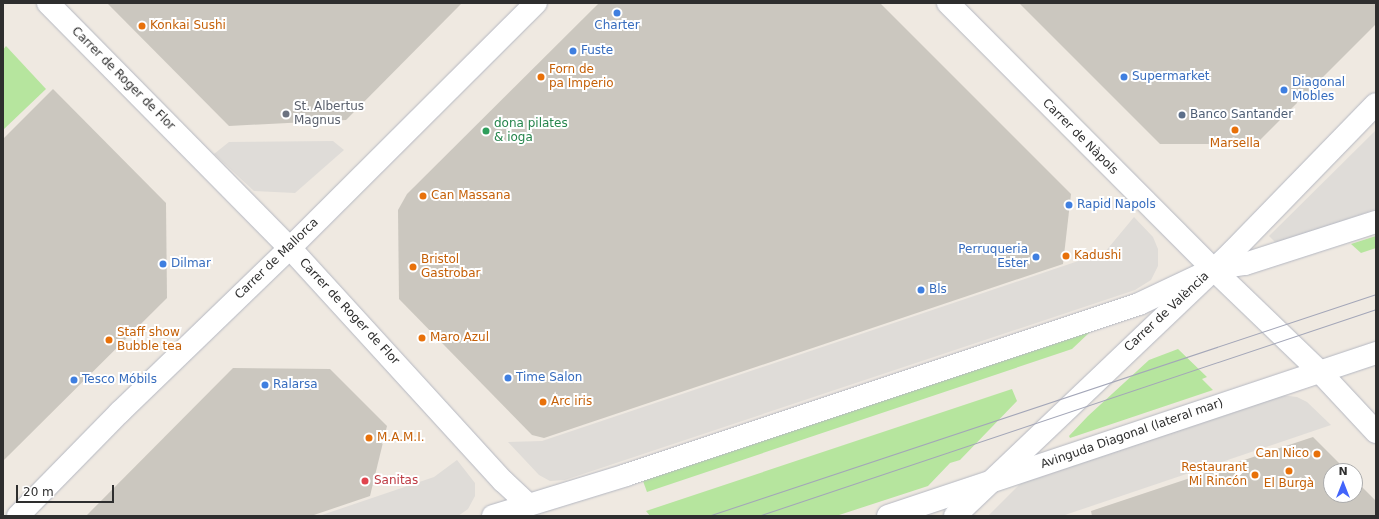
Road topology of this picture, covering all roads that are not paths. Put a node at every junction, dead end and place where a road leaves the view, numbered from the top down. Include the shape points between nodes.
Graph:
1 (48, 3) edge
2 (536, 3) edge
3 (959, 7) edge
4 (1376, 104) edge
5 (1376, 222) edge
6 (290, 248) junction
7 (1213, 269) junction
8 (1376, 353) edge
9 (1320, 372) junction
10 (1376, 432) edge
11 (992, 481) junction
12 (535, 510) edge
13 (18, 516) edge
14 (493, 516) edge
15 (888, 516) edge
16 (955, 516) edge

1 - 6 street, Carrer de Roger de Flor
2 - 6 street, Carrer de Mallorca
3 - 7 street, Carrer de Nàpols
4 - 7 street, Carrer de València
5 - 7 street via 1245,264
6 - 12 street, Carrer de Roger de Flor via 503,481
6 - 13 street, Carrer de Mallorca via 200,333
7 - 9 street, Carrer de Nàpols
7 - 11 street, Carrer de València
7 - 12 street via 1139,304 626,475
8 - 9 street, Avinguda Diagonal (lateral mar)
9 - 10 street
9 - 11 street, Avinguda Diagonal (lateral mar)
11 - 15 street, Avinguda Diagonal (lateral mar)
11 - 16 street, Carrer de València
12 - 14 street

